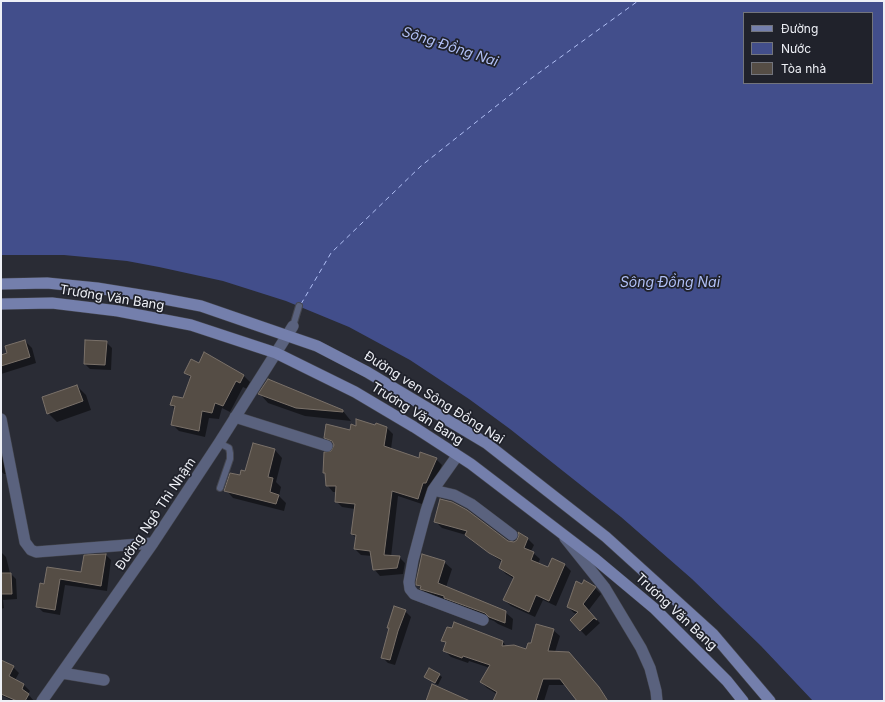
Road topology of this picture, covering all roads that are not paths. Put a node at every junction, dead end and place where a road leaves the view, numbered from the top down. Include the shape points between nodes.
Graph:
1 (1, 284) edge
2 (1, 304) edge
3 (299, 306) dead end
4 (293, 326) joint
5 (287, 337) junction
6 (276, 353) junction
7 (235, 417) junction
8 (1, 419) edge
9 (219, 443) junction
10 (328, 446) dead end
11 (457, 456) junction
12 (220, 488) dead end
13 (434, 490) junction
14 (559, 531) junction
15 (512, 535) dead end
16 (153, 543) junction
17 (483, 620) dead end
18 (62, 672) junction
19 (104, 680) dead end
20 (42, 701) edge
21 (657, 701) edge
22 (743, 701) edge
23 (770, 701) edge

1 - 5 main road, Đường ven Sông Đồng Nai via 47,283 159,298 201,306
2 - 6 main road, Trương Văn Bang via 52,303 118,311 191,325
3 - 4 lane
4 - 5 street, Đường Ngô Thì Nhậm
5 - 6 street, Đường Ngô Thì Nhậm
5 - 23 main road, Đường ven Sông Đồng Nai via 317,346 367,372 486,443 624,553 713,634
6 - 7 street, Đường Ngô Thì Nhậm
6 - 11 main road, Trương Văn Bang via 355,392
7 - 9 street, Đường Ngô Thì Nhậm
7 - 10 street
8 - 16 street via 25,542 31,550 36,552
9 - 12 lane via 229,448 230,453
9 - 16 street, Đường Ngô Thì Nhậm
11 - 13 street
11 - 14 main road, Trương Văn Bang
13 - 15 street via 454,495 471,504
13 - 17 street via 413,560 410,589 414,594
14 - 21 street via 604,588 641,648 650,668
14 - 22 main road, Trương Văn Bang via 654,609 727,681
16 - 18 street, Đường Ngô Thì Nhậm
18 - 19 street
18 - 20 street, Đường Ngô Thì Nhậm

